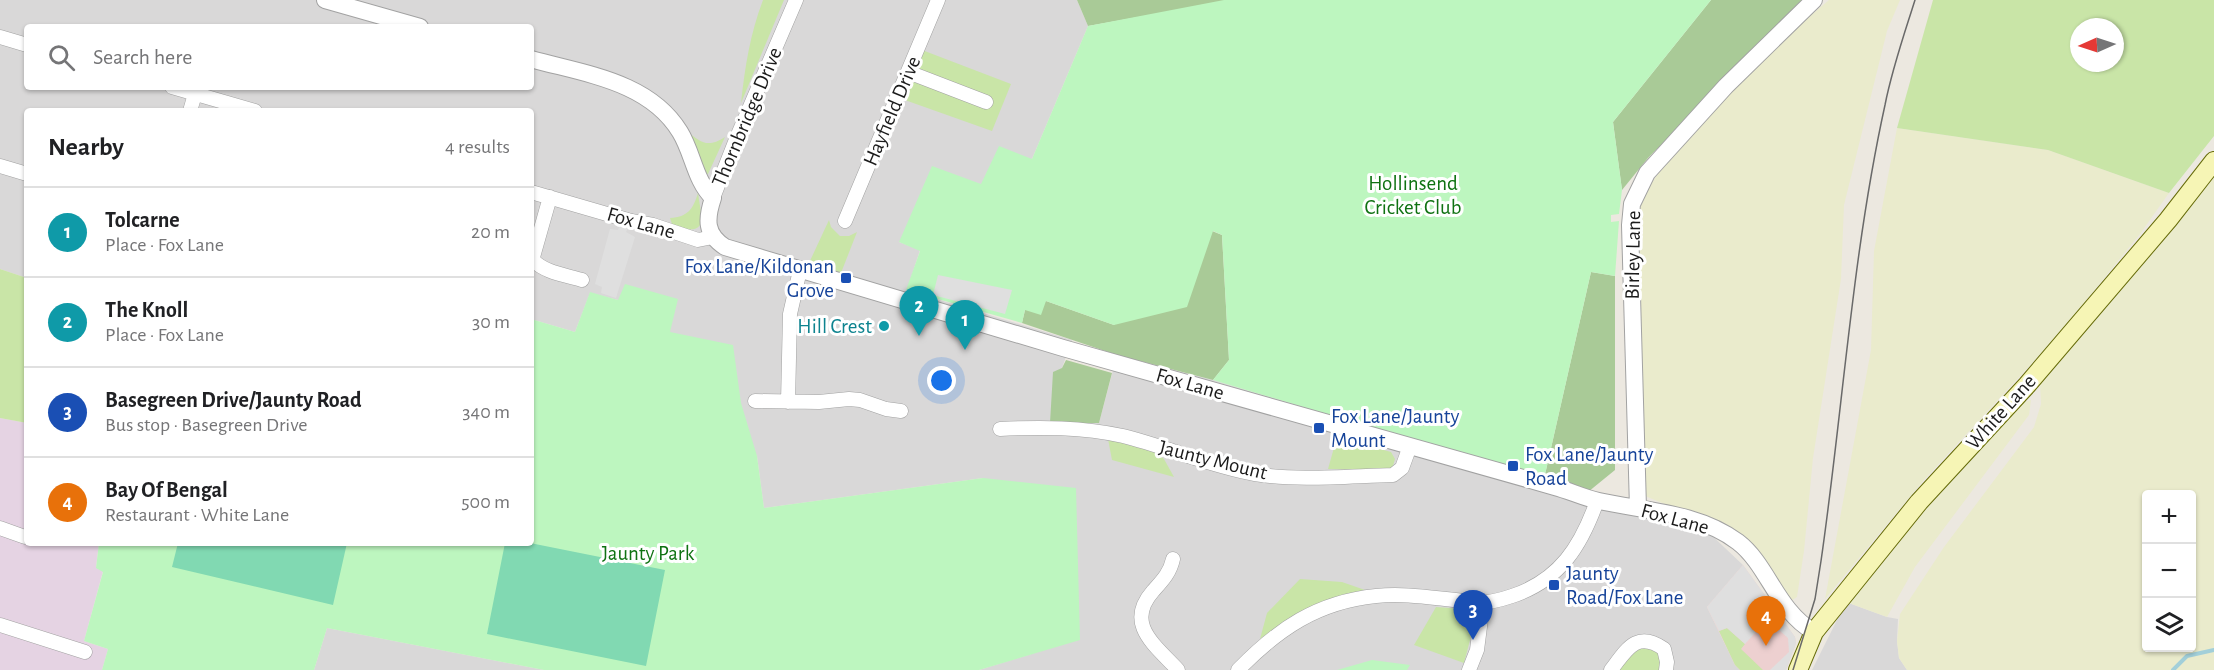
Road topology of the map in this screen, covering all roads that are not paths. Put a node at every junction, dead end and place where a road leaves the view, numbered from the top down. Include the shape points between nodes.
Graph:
1 (796, 0) edge
2 (938, 0) edge
3 (1814, 0) edge
4 (332, 1) edge
5 (410, 24) edge
6 (0, 37) edge
7 (24, 44) edge
8 (534, 60) edge
9 (908, 72) junction
10 (182, 90) edge
11 (195, 94) junction
12 (986, 102) dead end
13 (191, 108) edge
14 (244, 108) edge
15 (2214, 161) edge
16 (0, 166) edge
17 (24, 173) edge
18 (534, 193) edge
19 (550, 197) junction
20 (713, 198) junction
21 (845, 221) dead end
22 (712, 237) junction
23 (534, 255) edge
24 (534, 263) edge
25 (800, 270) junction
26 (582, 280) dead end
27 (755, 401) dead end
28 (788, 402) junction
29 (901, 411) dead end
30 (1000, 429) dead end
31 (1410, 446) junction
32 (1597, 501) junction
33 (1638, 508) junction
34 (0, 528) edge
35 (24, 537) edge
36 (1173, 559) dead end
37 (1483, 603) junction
38 (0, 625) edge
39 (1814, 633) junction
40 (85, 652) dead end
41 (1178, 670) edge
42 (1238, 670) edge
43 (1469, 670) edge
44 (1611, 670) edge
45 (1666, 670) edge
46 (1798, 670) edge

1 - 20 street, Thornbridge Drive
2 - 9 street, Hayfield Drive
3 - 33 street, Birley Lane via 1661,157 1641,183 1632,204 1629,225
4 - 5 street
6 - 7 street
8 - 20 street via 625,86 651,99 677,127 703,186
9 - 12 street
9 - 21 street, Hayfield Drive
10 - 11 street
11 - 13 street
11 - 14 street
15 - 39 main road, White Lane via 2027,385 1919,502
16 - 17 street
18 - 19 street, Fox Lane
19 - 22 street, Fox Lane via 698,240
19 - 23 street
20 - 22 street, Thornbridge Drive via 709,214
22 - 25 street, Fox Lane via 725,247
24 - 26 street
25 - 28 street via 790,314
25 - 31 street, Fox Lane
27 - 28 street
28 - 29 street via 849,399
30 - 31 street, Jaunty Mount via 1076,429 1111,434 1245,472 1284,476 1393,475 1402,468
31 - 32 street, Fox Lane
32 - 33 street, Fox Lane
32 - 37 street via 1587,528 1560,567 1524,592
33 - 39 street, Fox Lane via 1688,519 1739,542 1790,613
34 - 35 street
36 - 41 street via 1140,615 1146,635
37 - 42 street via 1398,595 1345,602 1284,628
37 - 43 street via 1477,650
38 - 40 street
39 - 46 main road, White Lane
44 - 45 street via 1629,647 1642,641 1664,650

